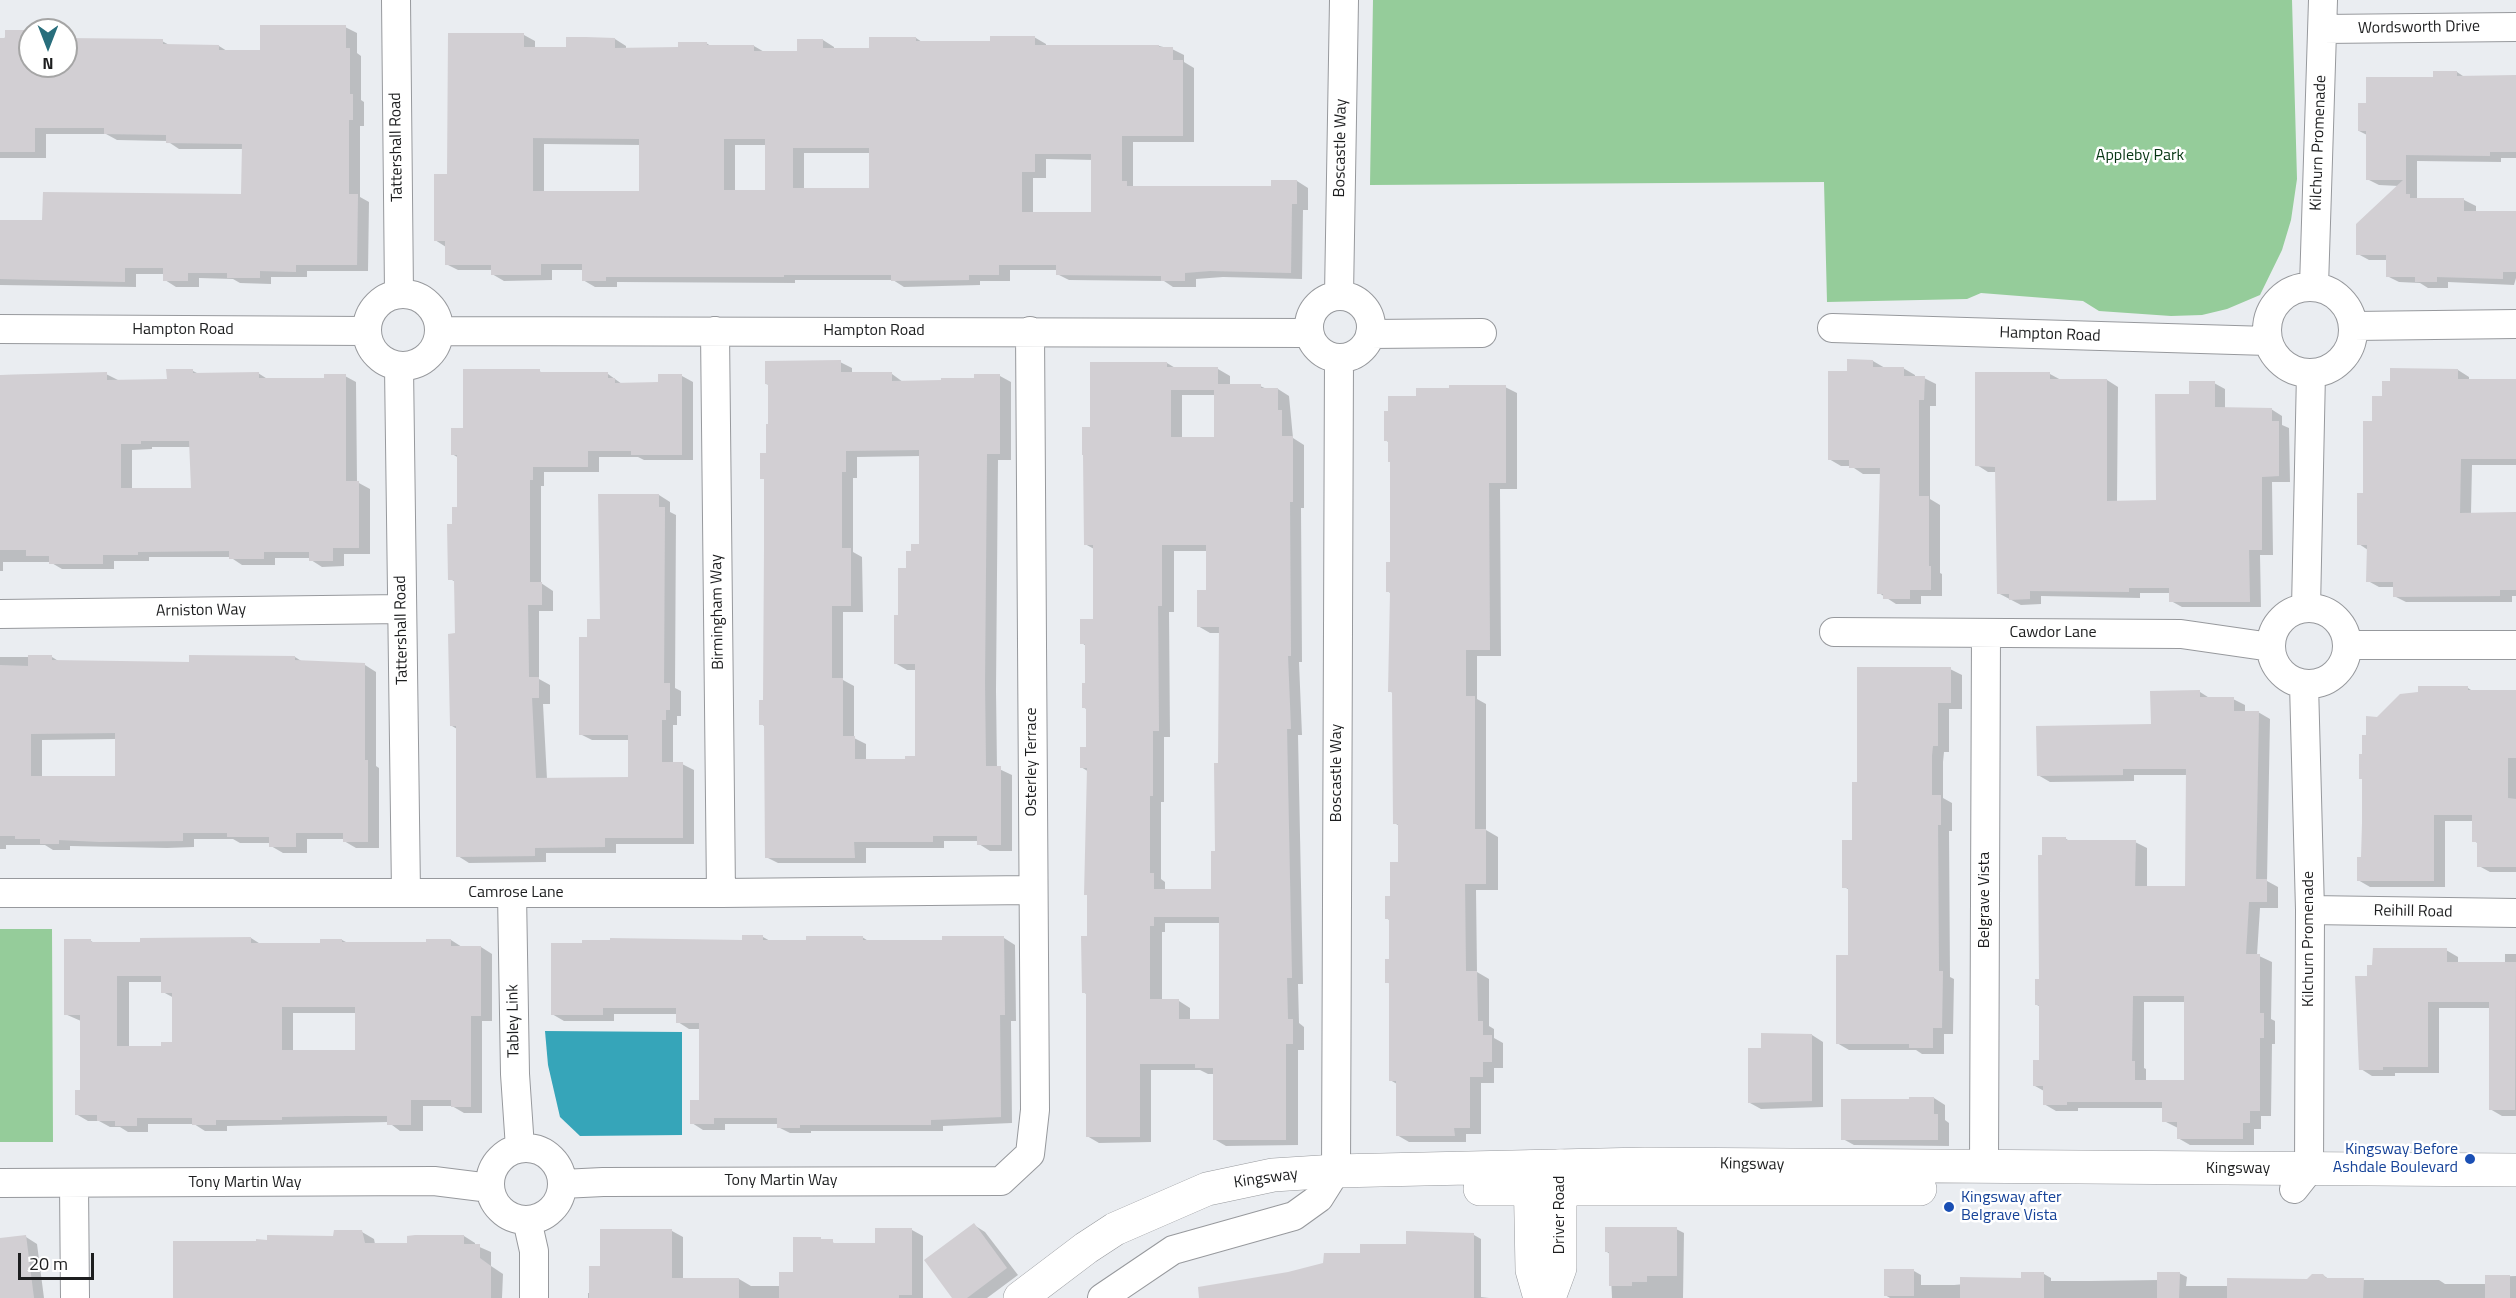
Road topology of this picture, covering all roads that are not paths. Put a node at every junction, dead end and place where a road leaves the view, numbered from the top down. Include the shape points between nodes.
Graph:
1 (396, 0) edge
2 (1344, 0) edge
3 (2323, 0) edge
4 (2516, 27) edge
5 (2323, 29) junction
6 (2314, 286) junction
7 (399, 293) junction
8 (1339, 295) junction
9 (2516, 324) edge
10 (2354, 326) junction
11 (1832, 328) dead end
12 (0, 329) edge
13 (366, 331) junction
14 (440, 331) junction
15 (715, 331) junction
16 (1030, 331) junction
17 (1309, 333) junction
18 (1482, 333) dead end
19 (1370, 334) junction
20 (2268, 341) junction
21 (1339, 358) junction
22 (399, 367) junction
23 (2311, 373) junction
24 (2306, 608) junction
25 (402, 609) junction
26 (0, 614) edge
27 (1834, 632) dead end
28 (1986, 633) junction
29 (2348, 645) junction
30 (2516, 645) edge
31 (2271, 647) junction
32 (2304, 684) junction
33 (1033, 890) junction
34 (0, 893) edge
35 (405, 893) junction
36 (512, 893) junction
37 (721, 893) junction
38 (2310, 910) junction
39 (2516, 914) edge
40 (520, 1148) junction
41 (1984, 1167) junction
42 (2516, 1170) edge
43 (1545, 1178) junction
44 (1331, 1179) junction
45 (2302, 1179) junction
46 (1000, 1180) joint
47 (0, 1182) edge
48 (74, 1184) junction
49 (562, 1184) junction
50 (490, 1188) junction
51 (2516, 1188) edge
52 (527, 1220) junction
53 (75, 1298) edge
54 (534, 1298) edge
55 (1020, 1298) edge
56 (1042, 1298) edge
57 (1102, 1298) edge
58 (1540, 1298) edge
59 (1549, 1298) edge

1 - 7 street, Tattershall Road
2 - 8 street, Boscastle Way
3 - 5 street, Kilchurn Promenade
4 - 5 street, Wordsworth Drive
5 - 6 street, Kilchurn Promenade
6 - 10 street via 2330,291 2342,301
6 - 20 street via 2289,292 2276,302 2269,315
7 - 13 street via 375,306
7 - 14 street via 411,294 431,306
8 - 17 street via 1319,303 1308,322
8 - 19 street via 1360,303 1371,322
9 - 10 street
10 - 23 street via 2346,354 2336,364
11 - 20 street, Hampton Road
12 - 13 street, Hampton Road
13 - 22 street via 368,344 376,355
14 - 15 street, Hampton Road
14 - 22 street via 432,353 422,362
15 - 16 street, Hampton Road
15 - 37 street, Birmingham Way
16 - 17 street, Hampton Road
16 - 33 street, Osterley Terrace
17 - 21 street via 1320,351
18 - 19 street
19 - 21 street via 1359,352
20 - 23 street via 2284,365
21 - 44 street, Boscastle Way
22 - 25 street, Tattershall Road
23 - 24 street
24 - 29 street via 2331,615 2341,625
24 - 31 street via 2279,622
25 - 26 street, Arniston Way
25 - 35 street, Tattershall Road
27 - 28 street, Cawdor Lane
28 - 31 street, Cawdor Lane via 2181,634
28 - 41 street, Belgrave Vista
29 - 30 street
29 - 32 street via 2346,658 2330,679
31 - 32 street via 2281,672
32 - 38 street, Kilchurn Promenade
33 - 37 street, Camrose Lane
33 - 46 street, Osterley Terrace via 1035,1110 1030,1154
34 - 35 street, Camrose Lane
35 - 36 street, Camrose Lane
36 - 37 street, Camrose Lane
36 - 40 street, Tabley Link
38 - 39 street, Reihill Road
38 - 45 street, Kilchurn Promenade
40 - 49 street via 543,1152 554,1161
40 - 50 street via 498,1161
41 - 43 main road, Kingsway via 1645,1164
41 - 45 main road, Kingsway
42 - 45 main road, Kingsway
43 - 44 main road, Kingsway
43 - 45 main road, Kingsway
43 - 58 main road, Driver Road via 1532,1270
43 - 59 main road, Driver Road via 1560,1268
44 - 55 main road, Kingsway via 1262,1177 1182,1198 1116,1229
44 - 56 main road, Kingsway via 1245,1195 1183,1214 1114,1247
44 - 57 street, Kingsway via 1319,1198 1294,1216 1173,1250
45 - 51 main road, Kingsway
46 - 49 street, Tony Martin Way
47 - 48 street, Tony Martin Way
48 - 50 street, Tony Martin Way via 434,1180
48 - 53 street
49 - 52 street via 553,1207
50 - 52 street via 503,1212
52 - 54 street via 534,1251

